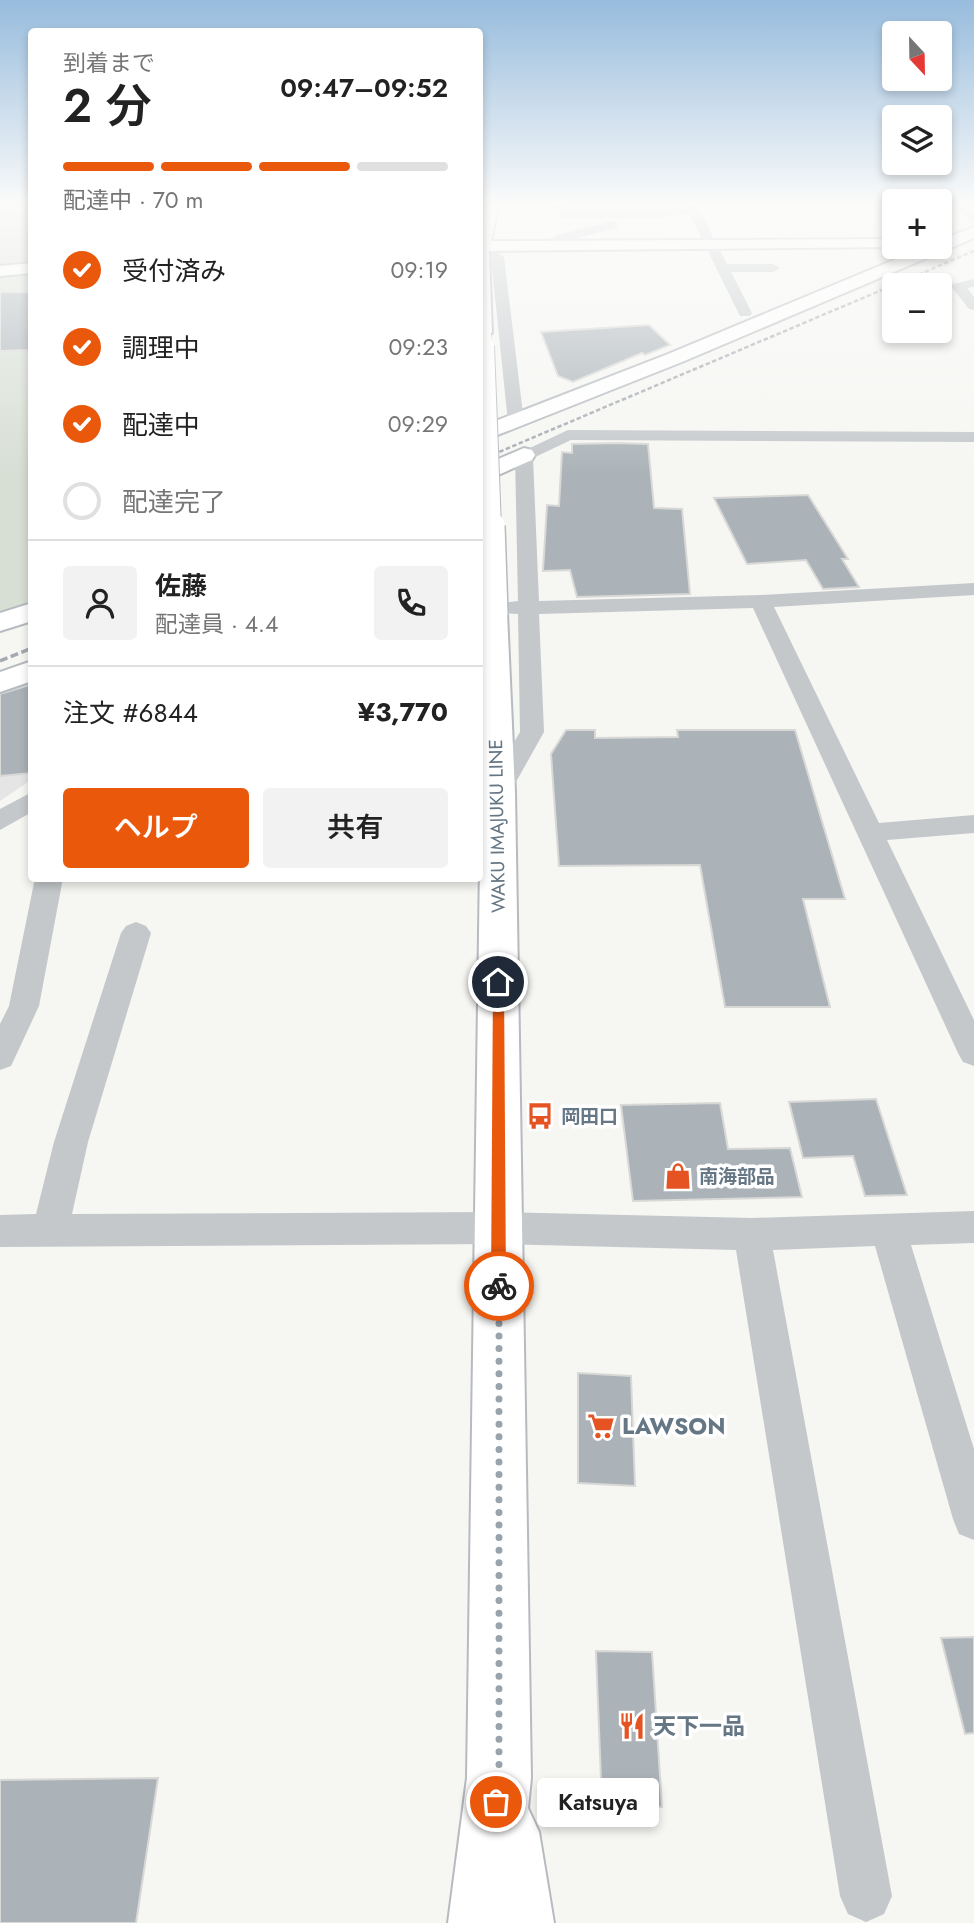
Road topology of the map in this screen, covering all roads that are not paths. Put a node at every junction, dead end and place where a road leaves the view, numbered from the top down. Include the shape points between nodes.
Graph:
1 (501, 296) edge
2 (738, 296) edge
3 (821, 296) edge
4 (746, 313) dead end
5 (483, 348) edge
6 (516, 422) junction
7 (483, 434) edge
8 (974, 437) edge
9 (524, 455) junction
10 (483, 475) edge
11 (972, 593) edge
12 (761, 601) junction
13 (500, 610) edge
14 (28, 613) edge
15 (0, 624) edge
16 (28, 672) edge
17 (0, 682) edge
18 (489, 783) edge
19 (28, 803) edge
20 (0, 821) edge
21 (974, 824) edge
22 (871, 832) junction
23 (47, 882) edge
24 (136, 933) dead end
25 (974, 1053) edge
26 (0, 1057) edge
27 (974, 1227) edge
28 (498, 1228) junction
29 (0, 1231) edge
30 (50, 1231) junction
31 (888, 1231) junction
32 (752, 1234) junction
33 (974, 1519) edge
34 (499, 1777) junction
35 (866, 1896) dead end
36 (482, 1923) edge
37 (520, 1923) edge

1 - 6 street
2 - 4 street
3 - 6 main road
5 - 13 main road, WAKU IMAJUKU LINE, bridge
6 - 7 main road
8 - 9 street via 568,435
9 - 10 main road
9 - 13 street
11 - 12 street
12 - 13 street
12 - 22 street
13 - 18 main road, WAKU IMAJUKU LINE
14 - 15 main road
16 - 17 main road
18 - 28 main road, WAKU IMAJUKU LINE
19 - 20 street
21 - 22 street
22 - 25 street
23 - 26 street via 24,1006
24 - 30 street via 71,1142
27 - 31 street
28 - 30 street
28 - 32 street
28 - 34 main road, WAKU IMAJUKU LINE
29 - 30 street
31 - 32 street
31 - 33 street
32 - 35 street
34 - 36 main road, WAKU IMAJUKU LINE
34 - 37 main road, WAKU IMAJUKU LINE

